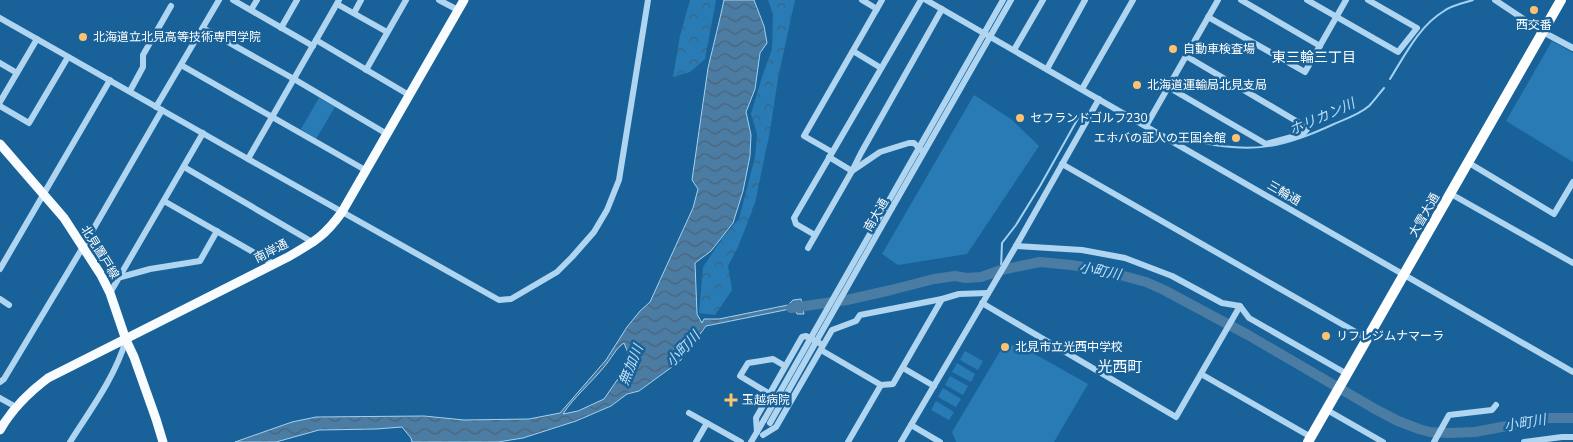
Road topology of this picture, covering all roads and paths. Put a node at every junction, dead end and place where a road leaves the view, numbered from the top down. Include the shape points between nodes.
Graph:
1 (219, 0) edge
2 (232, 0) edge
3 (257, 0) edge
4 (297, 0) edge
5 (361, 0) edge
6 (406, 0) edge
7 (440, 0) edge
8 (464, 0) edge
9 (648, 0) edge
10 (862, 0) edge
11 (882, 0) edge
12 (921, 0) edge
13 (926, 0) edge
14 (1003, 0) edge
15 (1011, 0) edge
16 (1043, 0) edge
17 (1085, 0) edge
18 (1133, 0) edge
19 (1218, 0) edge
20 (1241, 0) edge
21 (1307, 0) edge
22 (1346, 0) edge
23 (1368, 0) edge
24 (1496, 0) edge
25 (1562, 0) edge
26 (338, 2) edge
27 (170, 6) dead end
28 (877, 9) junction
29 (942, 9) junction
30 (251, 10) junction
31 (458, 10) junction
32 (354, 13) junction
33 (1208, 17) junction
34 (1336, 17) junction
35 (0, 18) edge
36 (203, 28) junction
37 (281, 28) junction
38 (387, 32) junction
39 (984, 32) junction
40 (1544, 32) junction
41 (991, 36) junction
42 (36, 39) junction
43 (314, 43) junction
44 (1320, 46) junction
45 (1573, 48) edge
46 (1014, 50) junction
47 (853, 51) junction
48 (1186, 56) junction
49 (68, 57) junction
50 (0, 63) edge
51 (181, 65) junction
52 (881, 68) junction
53 (1047, 68) junction
54 (366, 70) junction
55 (17, 73) junction
56 (294, 79) junction
57 (110, 80) junction
58 (1168, 87) junction
59 (1082, 89) junction
60 (130, 92) junction
61 (409, 96) junction
62 (1099, 99) junction
63 (0, 102) edge
64 (0, 106) edge
65 (159, 108) junction
66 (272, 117) junction
67 (1146, 126) junction
68 (203, 133) junction
69 (387, 134) junction
70 (0, 144) edge
71 (922, 151) junction
72 (831, 155) junction
73 (248, 159) junction
74 (1469, 163) junction
75 (1062, 164) junction
76 (184, 167) junction
77 (367, 171) junction
78 (852, 171) junction
79 (1573, 182) edge
80 (44, 194) junction
81 (1451, 194) junction
82 (164, 201) junction
83 (342, 212) junction
84 (217, 231) junction
85 (815, 235) junction
86 (314, 243) junction
87 (83, 247) junction
88 (808, 248) dead end
89 (1014, 249) junction
90 (1573, 263) edge
91 (274, 264) junction
92 (0, 269) edge
93 (1404, 276) junction
94 (121, 277) junction
95 (990, 291) junction
96 (110, 293) junction
97 (0, 299) edge
98 (942, 299) junction
99 (982, 303) junction
100 (9, 305) dead end
101 (1240, 306) junction
102 (1368, 338) junction
103 (126, 340) junction
104 (822, 348) junction
105 (786, 366) junction
106 (902, 368) junction
107 (1572, 369) edge
108 (1201, 374) junction
109 (1345, 378) junction
110 (0, 382) edge
111 (881, 385) junction
112 (934, 386) junction
113 (770, 394) junction
114 (0, 398) edge
115 (1496, 405) dead end
116 (16, 407) junction
117 (1327, 410) junction
118 (690, 413) dead end
119 (156, 419) junction
120 (706, 423) junction
121 (911, 425) junction
122 (0, 430) edge
123 (760, 434) junction
124 (1573, 437) edge
125 (1309, 440) edge
126 (1539, 441) edge
127 (70, 442) edge
128 (163, 442) edge
129 (168, 442) edge
130 (696, 442) edge
131 (741, 442) edge
132 (751, 442) edge
133 (759, 442) edge
134 (848, 442) edge
135 (901, 442) edge
136 (940, 442) edge
137 (1383, 442) edge
138 (1434, 442) edge
139 (1524, 442) edge

1 - 36 street
2 - 30 street
3 - 30 street
4 - 37 street
5 - 32 street
6 - 38 street
7 - 31 street
8 - 31 main road, 南岸通
9 - 83 street via 619,180 594,232 557,272 510,299 499,300
10 - 28 street
11 - 28 street
12 - 52 street
13 - 29 street, 三輪通
14 - 39 street, 南大通
15 - 41 street, 南大通
16 - 46 street
17 - 53 street
18 - 59 street
19 - 33 street
20 - 44 street
21 - 34 street
22 - 34 street
23 - 34 street via 1417,28 1398,52
24 - 40 street
25 - 40 highway, 大雪大通
26 - 32 street
26 - 43 street
27 - 60 street via 143,55 143,67
28 - 47 street
29 - 39 street, 三輪通
29 - 78 street
30 - 37 street
31 - 61 main road, 南岸通
32 - 38 street
33 - 44 street via 1305,72
33 - 48 street
34 - 44 street
35 - 42 street
36 - 51 street
36 - 56 street
37 - 43 street
38 - 54 street
39 - 41 street, 三輪通
39 - 71 street, 南大通
40 - 45 street
40 - 74 highway, 大雪大通
41 - 46 street, 三輪通
41 - 71 street, 南大通
42 - 49 street
42 - 55 street
43 - 54 street
43 - 56 street
46 - 53 street, 三輪通
47 - 52 street
47 - 72 street via 804,136
48 - 58 street
48 - 58 street via 1308,128 1302,134 1266,144
49 - 57 street
49 - 64 street via 29,123
50 - 55 street
51 - 65 street
51 - 66 street
52 - 72 street
53 - 59 street, 三輪通
54 - 61 street
55 - 63 street
56 - 66 street
56 - 69 street
57 - 60 street
57 - 80 street
58 - 67 street
59 - 62 street, 三輪通
60 - 65 street
61 - 69 main road, 南岸通
62 - 67 street, 三輪通
62 - 75 street
65 - 68 street
65 - 87 street
66 - 73 street
66 - 77 street
67 - 93 street, 三輪通
68 - 73 street
68 - 76 street
69 - 77 main road, 南岸通
70 - 80 main road, 北見置戸線
71 - 78 street via 914,143 896,147 880,152
71 - 123 street, 南大通, bridge
72 - 78 street
72 - 85 street via 794,218 796,224
73 - 83 street
74 - 79 street via 1554,214
74 - 81 highway, 大雪大通
75 - 89 street
75 - 102 street
76 - 82 street
76 - 86 street
77 - 83 main road, 南岸通
78 - 85 street
80 - 87 main road, 北見置戸線
80 - 92 street
81 - 90 street
81 - 93 highway, 大雪大通
82 - 84 street
82 - 94 street
83 - 86 main road, 南岸通
84 - 91 street
84 - 94 street via 200,261
85 - 88 street
86 - 91 main road, 南岸通
87 - 96 main road, 北見置戸線
87 - 110 street
89 - 95 street
89 - 101 street via 1082,250 1125,258 1172,276 1222,303
91 - 103 main road, 南岸通
93 - 102 highway, 大雪大通
93 - 107 street, 三輪通
94 - 96 street
95 - 98 street
95 - 99 street
96 - 103 main road, 北見置戸線
97 - 100 street
98 - 104 street via 860,315 856,320 832,330
98 - 106 street
99 - 108 street via 1176,417
99 - 112 street
101 - 108 street
101 - 109 street via 1249,318
102 - 109 highway, 大雪大通
103 - 116 main road, 南岸通 via 48,378 31,390
103 - 119 main road, 北見置戸線
103 - 127 street via 111,376
104 - 105 street via 802,336
104 - 111 street
104 - 123 street via 776,427
105 - 113 street
105 - 113 street via 773,359 748,363 740,376
106 - 111 street via 893,384
106 - 112 street
108 - 125 street
109 - 117 highway, 大雪大通
111 - 134 street
112 - 121 street
113 - 123 street via 756,418
114 - 116 street
115 - 138 street via 1492,410 1449,415
116 - 122 main road, 南岸通
117 - 125 highway, 大雪大通
117 - 137 street
118 - 120 street
119 - 128 main road, 北見置戸線
119 - 129 main road, 北見置戸線
120 - 130 street
120 - 131 street
121 - 135 street
121 - 136 street
123 - 132 street, 南大通
123 - 133 street, 南大通
124 - 126 street
126 - 139 street

